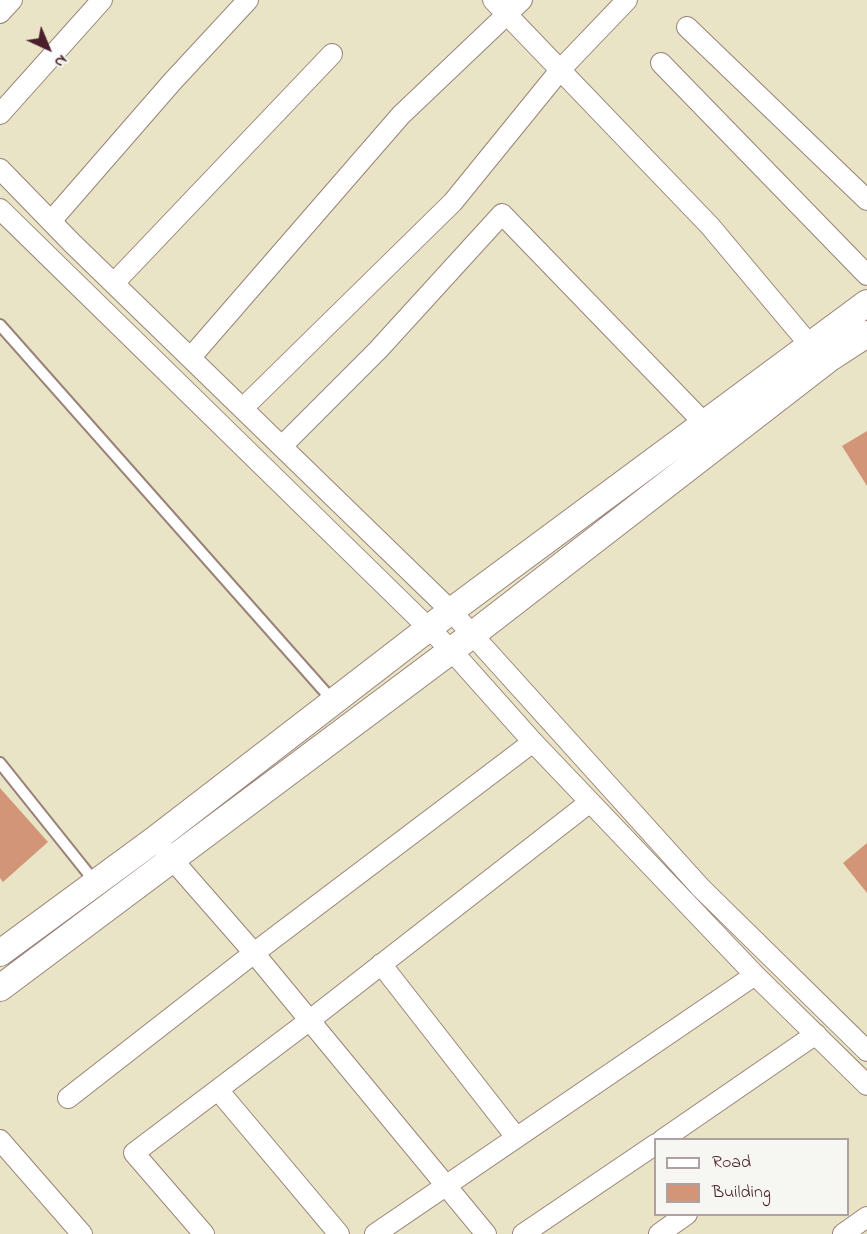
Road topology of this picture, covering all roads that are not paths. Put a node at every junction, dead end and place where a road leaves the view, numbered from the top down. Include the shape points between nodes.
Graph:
1 (12, 0) edge
2 (102, 0) edge
3 (248, 0) edge
4 (493, 0) edge
5 (522, 0) edge
6 (627, 0) edge
7 (0, 13) edge
8 (508, 15) junction
9 (687, 27) dead end
10 (332, 54) dead end
11 (661, 63) dead end
12 (561, 69) junction
13 (0, 114) edge
14 (0, 169) edge
15 (867, 200) edge
16 (0, 209) edge
17 (52, 220) junction
18 (867, 275) edge
19 (114, 283) junction
20 (867, 303) edge
21 (0, 326) edge
22 (867, 334) edge
23 (809, 344) junction
24 (191, 357) junction
25 (243, 408) junction
26 (704, 423) junction
27 (282, 446) junction
28 (451, 611) junction
29 (430, 630) junction
30 (471, 635) junction
31 (450, 650) junction
32 (334, 702) junction
33 (533, 742) junction
34 (0, 763) edge
35 (590, 802) junction
36 (154, 840) junction
37 (171, 859) junction
38 (96, 883) junction
39 (1, 950) edge
40 (254, 953) junction
41 (381, 964) junction
42 (755, 975) junction
43 (0, 988) edge
44 (310, 1020) junction
45 (816, 1034) junction
46 (867, 1051) edge
47 (867, 1085) edge
48 (218, 1090) junction
49 (68, 1098) dead end
50 (516, 1137) junction
51 (665, 1138) edge
52 (0, 1140) edge
53 (654, 1145) edge
54 (445, 1184) junction
55 (686, 1216) edge
56 (867, 1217) edge
57 (82, 1234) edge
58 (204, 1234) edge
59 (339, 1234) edge
60 (375, 1234) edge
61 (486, 1234) edge
62 (523, 1234) edge
63 (659, 1234) edge
64 (843, 1234) edge

1 - 7 street
2 - 13 street
3 - 17 street
4 - 8 street
5 - 8 street
6 - 12 street
8 - 12 street
8 - 24 street via 401,115
9 - 15 street
10 - 19 street
11 - 18 street
12 - 23 street via 710,226
12 - 25 street via 453,202
14 - 17 street
16 - 29 street
17 - 19 street
19 - 24 street
20 - 23 street
21 - 32 lane
22 - 30 street via 830,358
23 - 26 street
24 - 25 street
25 - 27 street
26 - 27 street via 502,214 378,350
26 - 28 street
27 - 28 street
28 - 29 street
28 - 30 street
29 - 31 street
29 - 32 street
30 - 31 street
30 - 46 street via 701,888
31 - 33 street
31 - 37 street
32 - 36 street
33 - 35 street
33 - 40 street
34 - 38 lane
35 - 41 street
35 - 42 street
36 - 37 street
36 - 38 street
37 - 40 street
37 - 43 street
38 - 39 street
40 - 44 street
40 - 49 street
41 - 44 street
41 - 50 street
42 - 45 street
42 - 50 street
44 - 48 street
44 - 54 street
45 - 47 street
45 - 51 street
48 - 58 street via 134,1153
48 - 59 street
50 - 54 street
52 - 57 street
53 - 62 street
54 - 60 street
54 - 61 street
55 - 63 street
56 - 64 street

